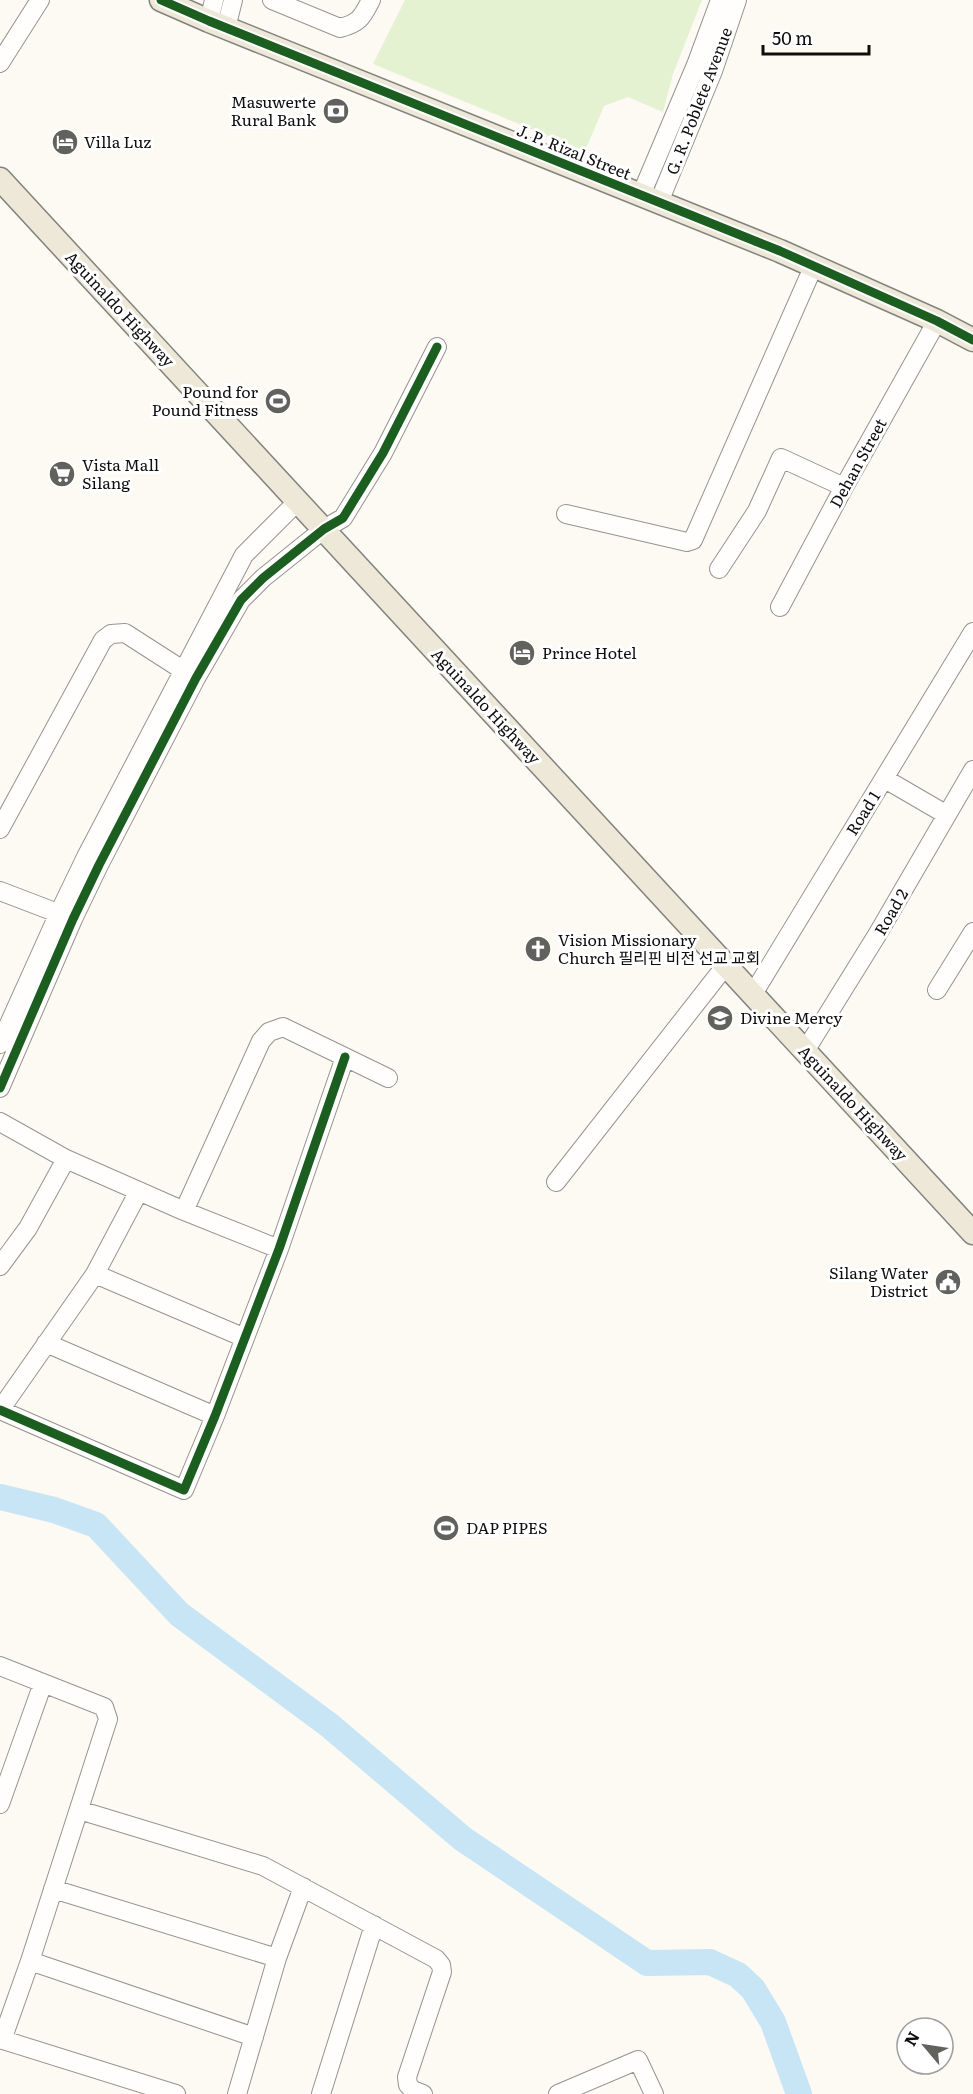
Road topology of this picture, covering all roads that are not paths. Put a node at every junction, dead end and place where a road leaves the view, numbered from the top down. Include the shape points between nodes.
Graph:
1 (40, 0) edge
2 (161, 0) edge
3 (233, 0) edge
4 (272, 0) edge
5 (371, 0) edge
6 (720, 0) edge
7 (737, 0) edge
8 (301, 6) edge
9 (217, 16) edge
10 (0, 63) edge
11 (0, 179) edge
12 (650, 198) junction
13 (814, 265) junction
14 (937, 321) junction
15 (973, 340) edge
16 (437, 347) dead end
17 (844, 487) junction
18 (298, 501) junction
19 (566, 514) dead end
20 (324, 529) junction
21 (719, 569) dead end
22 (780, 607) dead end
23 (973, 632) edge
24 (189, 674) junction
25 (973, 770) edge
26 (885, 779) junction
27 (947, 815) junction
28 (0, 829) edge
29 (0, 891) edge
30 (66, 916) junction
31 (973, 932) edge
32 (726, 964) junction
33 (937, 990) dead end
34 (753, 994) junction
35 (0, 1044) edge
36 (805, 1051) junction
37 (345, 1057) junction
38 (388, 1078) dead end
39 (0, 1088) edge
40 (0, 1122) edge
41 (66, 1159) junction
42 (556, 1182) dead end
43 (139, 1191) junction
44 (184, 1211) junction
45 (973, 1233) edge
46 (279, 1249) junction
47 (0, 1266) edge
48 (96, 1274) junction
49 (245, 1338) junction
50 (46, 1343) junction
51 (0, 1410) edge
52 (215, 1416) junction
53 (0, 1666) edge
54 (43, 1683) junction
55 (0, 1804) edge
56 (78, 1810) junction
57 (303, 1887) junction
58 (53, 1889) junction
59 (374, 1925) junction
60 (277, 1958) junction
61 (30, 1961) junction
62 (254, 2037) junction
63 (1, 2040) edge
64 (176, 2094) edge
65 (237, 2094) edge
66 (321, 2094) edge
67 (423, 2094) edge
68 (558, 2094) edge
69 (654, 2094) edge

1 - 10 street
2 - 9 main road, J. P. Rizal Street
3 - 9 street
4 - 8 street
5 - 8 street via 361,19 340,28
6 - 12 street, G. R. Poblete Avenue
7 - 12 street, G. R. Poblete Avenue via 713,71
9 - 12 main road, J. P. Rizal Street
11 - 18 main road, Aguinaldo Highway
12 - 13 main road, J. P. Rizal Street
13 - 14 main road, J. P. Rizal Street
13 - 19 street via 693,540 687,542
14 - 15 main road, J. P. Rizal Street
14 - 17 street, Dehan Street
16 - 20 street via 383,453 343,518
17 - 21 street via 781,458 757,511
17 - 22 street, Dehan Street
18 - 20 main road, Aguinaldo Highway
18 - 24 street via 244,555
20 - 24 street via 241,600
20 - 32 main road, Aguinaldo Highway
23 - 26 street, Road 1
24 - 28 street via 125,633 111,634 103,640
24 - 30 street
25 - 27 street, Road 2
26 - 27 street
26 - 34 street, Road 1
27 - 36 street, Road 2
29 - 30 street
30 - 35 street
30 - 39 street
31 - 33 street
32 - 34 main road, Aguinaldo Highway
32 - 42 street
34 - 36 main road, Aguinaldo Highway
36 - 45 main road, Aguinaldo Highway
37 - 38 street
37 - 44 street via 283,1027 269,1032 261,1041
37 - 46 street
40 - 41 street
41 - 43 street
41 - 47 street via 28,1228
43 - 44 street
43 - 48 street
44 - 46 street
46 - 49 street
48 - 49 street
48 - 50 street
49 - 52 street
50 - 51 street
50 - 52 street
51 - 52 street via 183,1490
53 - 54 street
54 - 55 street
54 - 56 street via 104,1707 108,1719
56 - 57 street via 263,1866
56 - 58 street
57 - 59 street
57 - 60 street
58 - 60 street
58 - 61 street
59 - 66 street
59 - 67 street via 441,1965 407,2077 408,2085
60 - 62 street
61 - 62 street
61 - 63 street
62 - 65 street
63 - 64 street
68 - 69 street via 638,2060

